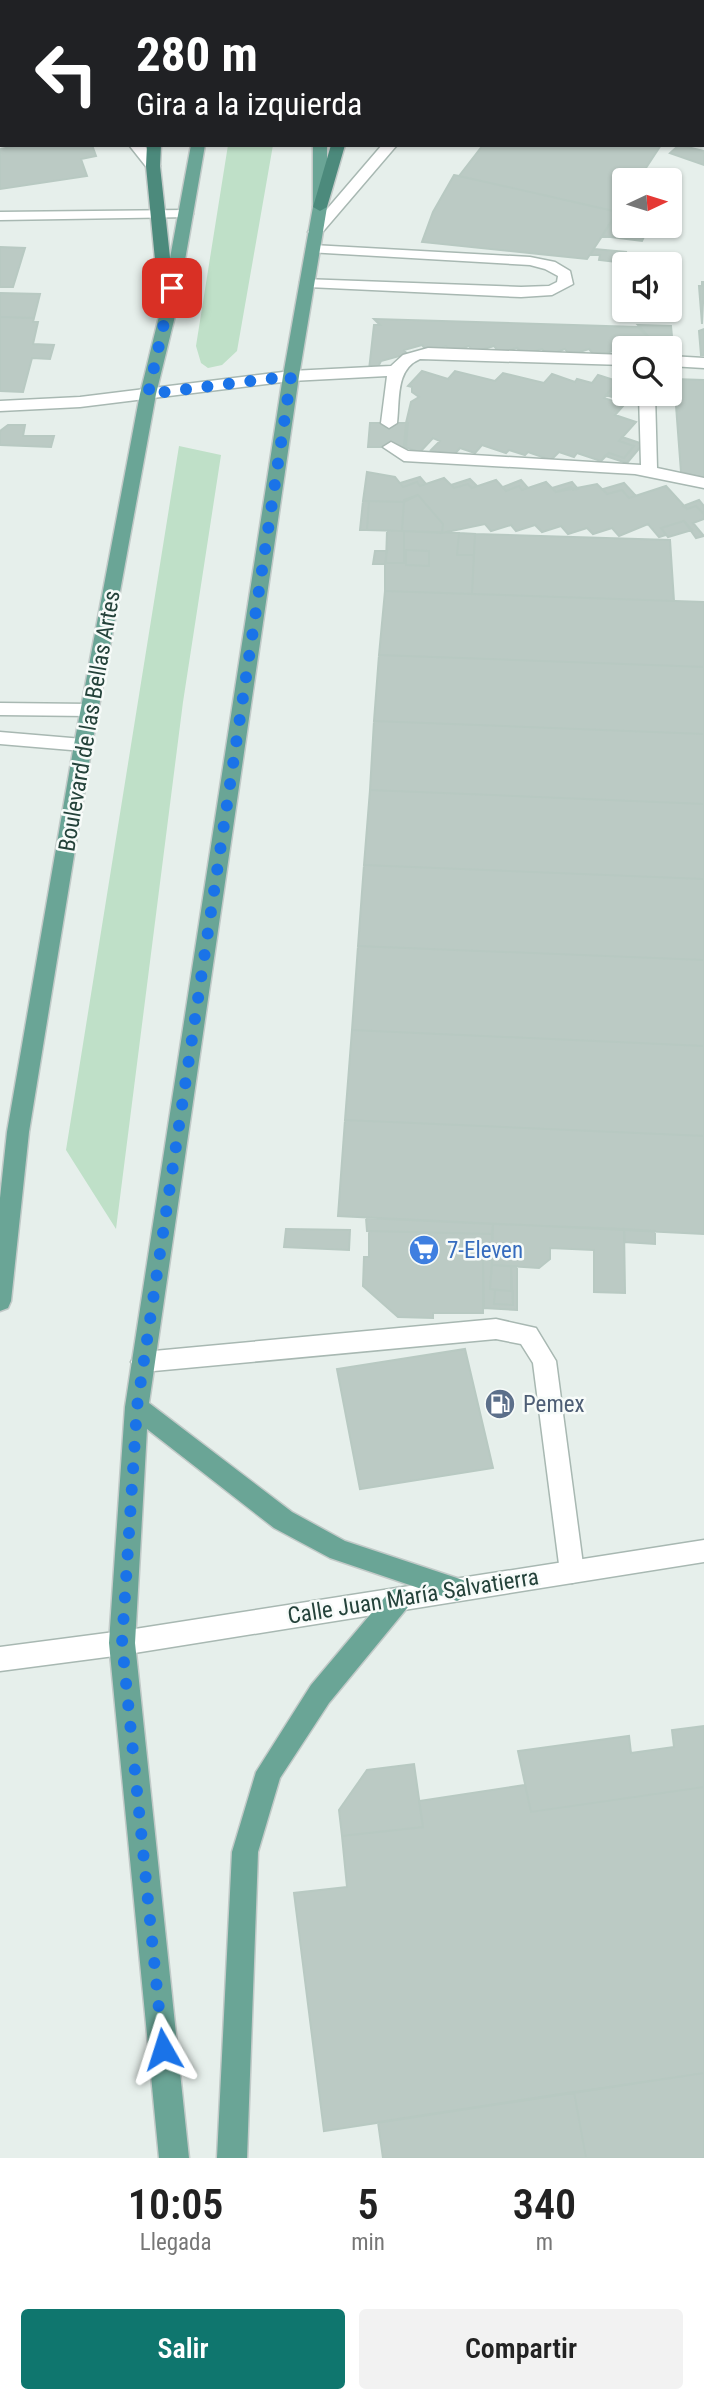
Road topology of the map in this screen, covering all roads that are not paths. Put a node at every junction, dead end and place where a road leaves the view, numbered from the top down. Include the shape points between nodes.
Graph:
1 (138, 147) edge
2 (154, 147) edge
3 (198, 147) edge
4 (320, 147) edge
5 (337, 147) edge
6 (388, 147) edge
7 (153, 166) junction
8 (320, 207) junction
9 (158, 214) junction
10 (186, 214) junction
11 (0, 216) edge
12 (315, 232) junction
13 (313, 249) junction
14 (307, 282) junction
15 (167, 312) junction
16 (612, 360) edge
17 (682, 362) edge
18 (704, 363) edge
19 (291, 376) junction
20 (394, 382) junction
21 (148, 394) junction
22 (0, 406) edge
23 (646, 406) edge
24 (390, 423) dead end
25 (391, 447) dead end
26 (649, 471) junction
27 (704, 483) edge
28 (0, 709) edge
29 (90, 710) junction
30 (0, 738) edge
31 (83, 745) junction
32 (18, 1132) junction
33 (0, 1163) edge
34 (0, 1301) edge
35 (143, 1362) junction
36 (137, 1407) junction
37 (704, 1550) edge
38 (572, 1572) junction
39 (457, 1589) junction
40 (399, 1599) junction
41 (122, 1643) junction
42 (0, 1659) edge
43 (174, 2158) edge
44 (232, 2158) edge

1 - 7 street
2 - 7 highway
3 - 10 main road, Boulevard de las Bellas Artes
4 - 8 main road
5 - 8 highway
6 - 12 street
7 - 9 highway
8 - 12 main road
9 - 10 street
9 - 11 street
9 - 15 highway
10 - 15 main road, Boulevard de las Bellas Artes
12 - 13 main road
13 - 14 main road
13 - 14 street via 530,261 565,274 565,284 552,290 521,292
14 - 19 main road
15 - 21 main road, Boulevard de las Bellas Artes
16 - 20 street via 428,353 400,362
17 - 18 street
19 - 20 street
19 - 21 street
19 - 35 main road
20 - 24 street
21 - 22 street
21 - 29 main road, Boulevard de las Bellas Artes
23 - 26 street
25 - 26 street via 404,456
26 - 27 street
28 - 29 street
29 - 31 main road, Boulevard de las Bellas Artes
30 - 31 street
31 - 32 main road, Boulevard de las Bellas Artes
32 - 33 main road
32 - 34 main road, Boulevard de las Bellas Artes
35 - 36 main road
35 - 38 street via 496,1329 528,1335 544,1361
36 - 39 main road via 283,1520 339,1550
36 - 41 main road
37 - 38 street, Calle Juan María Salvatierra
38 - 39 street, Calle Juan María Salvatierra
39 - 40 street, Calle Juan María Salvatierra
40 - 41 street, Calle Juan María Salvatierra
40 - 44 main road via 320,1694 270,1772 245,1852
41 - 42 street, Calle Juan María Salvatierra
41 - 43 main road

